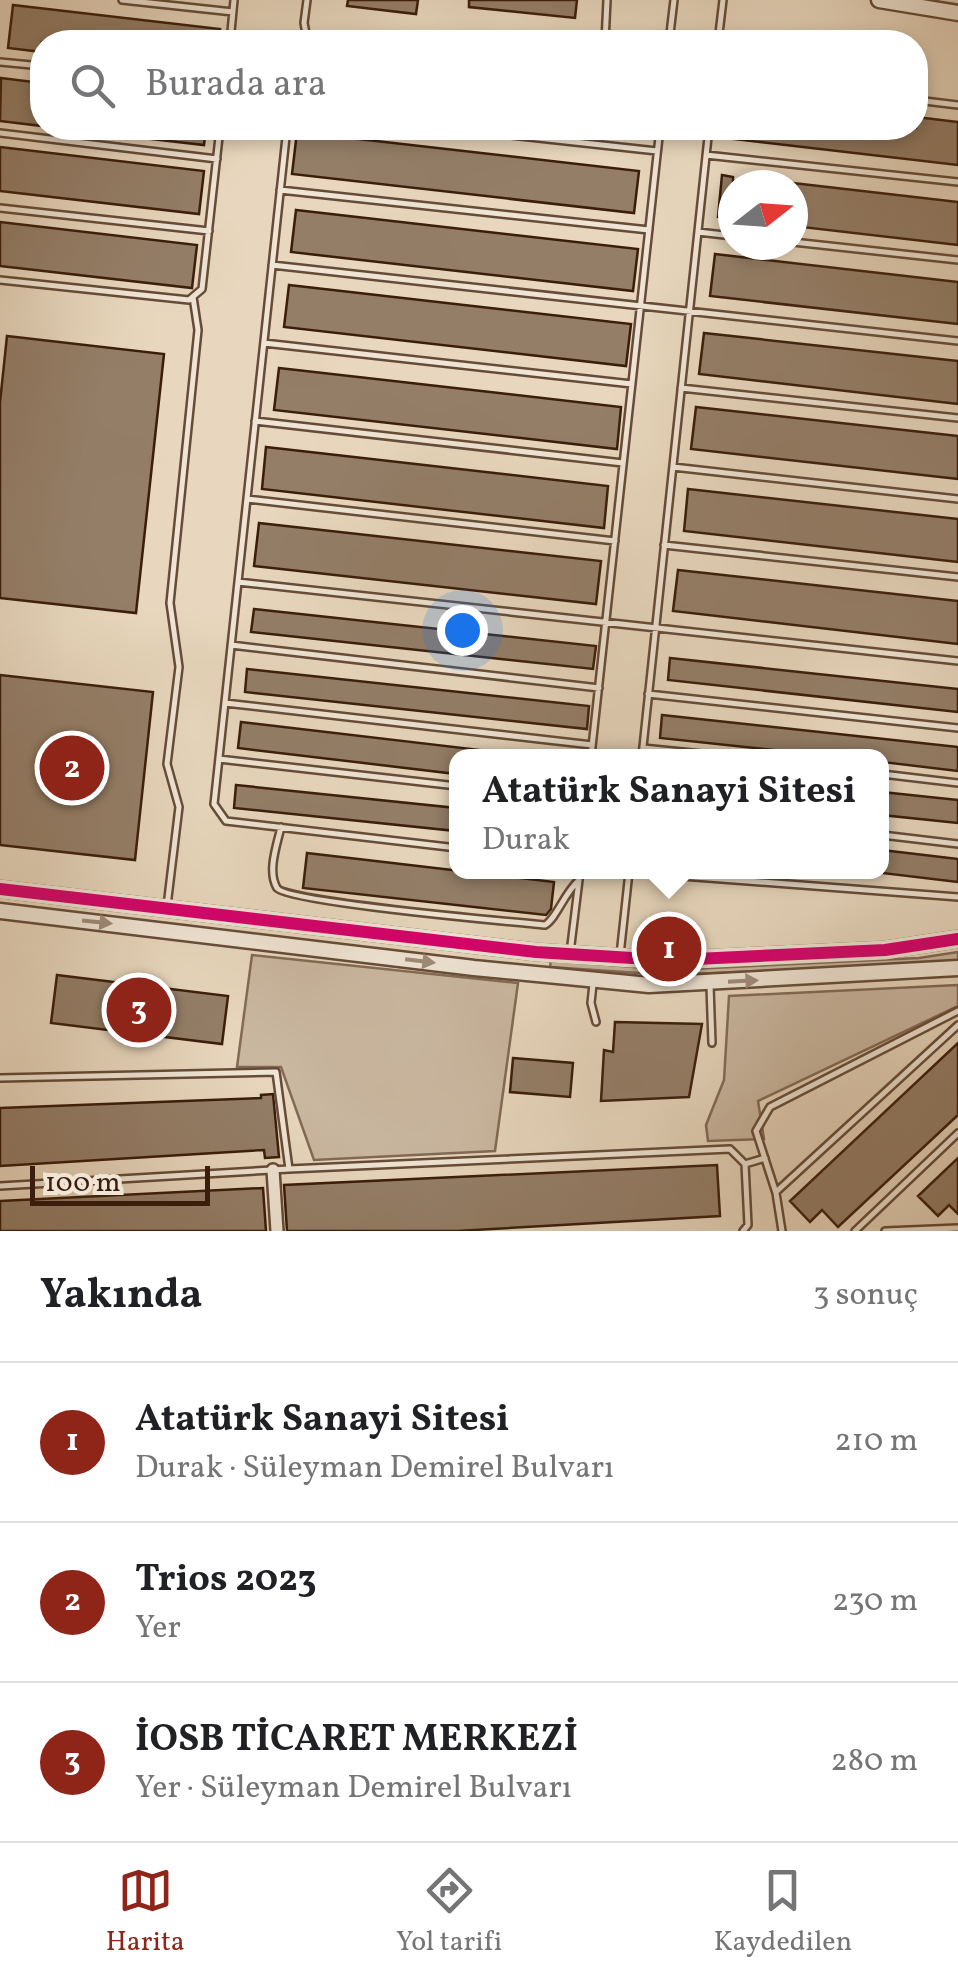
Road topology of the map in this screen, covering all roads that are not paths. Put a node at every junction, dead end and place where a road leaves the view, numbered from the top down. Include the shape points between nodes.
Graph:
1 (122, 0) edge
2 (234, 0) edge
3 (307, 0) edge
4 (607, 0) edge
5 (674, 0) edge
6 (723, 0) edge
7 (879, 0) edge
8 (233, 12) junction
9 (958, 13) edge
10 (231, 30) edge
11 (304, 30) edge
12 (606, 30) edge
13 (670, 30) edge
14 (719, 30) edge
15 (0, 62) edge
16 (30, 65) edge
17 (928, 101) edge
18 (958, 105) edge
19 (0, 133) edge
20 (30, 137) edge
21 (58, 140) edge
22 (219, 140) edge
23 (286, 140) edge
24 (557, 140) edge
25 (658, 140) edge
26 (708, 140) edge
27 (657, 151) junction
28 (706, 155) junction
29 (217, 159) junction
30 (958, 182) edge
31 (280, 190) junction
32 (0, 208) edge
33 (648, 230) junction
34 (209, 231) junction
35 (698, 232) junction
36 (718, 234) edge
37 (808, 244) edge
38 (958, 260) edge
39 (272, 266) junction
40 (0, 280) edge
41 (193, 297) junction
42 (640, 306) junction
43 (690, 311) junction
44 (958, 341) edge
45 (264, 343) junction
46 (632, 384) junction
47 (681, 388) junction
48 (958, 418) edge
49 (255, 421) junction
50 (623, 463) junction
51 (673, 468) junction
52 (247, 499) junction
53 (958, 499) edge
54 (614, 541) junction
55 (664, 546) junction
56 (958, 577) edge
57 (238, 582) junction
58 (606, 623) junction
59 (656, 628) junction
60 (231, 645) junction
61 (958, 662) edge
62 (598, 688) junction
63 (648, 694) junction
64 (225, 703) junction
65 (958, 728) edge
66 (592, 745) junction
67 (643, 748) joint
68 (592, 749) edge
69 (653, 749) edge
70 (219, 758) junction
71 (889, 775) edge
72 (958, 783) edge
73 (449, 785) edge
74 (281, 827) junction
75 (889, 836) edge
76 (958, 844) edge
77 (449, 847) edge
78 (579, 879) edge
79 (628, 879) edge
80 (721, 879) edge
81 (578, 882) junction
82 (0, 889) edge
83 (958, 897) edge
84 (166, 909) junction
85 (0, 911) edge
86 (958, 939) edge
87 (569, 954) junction
88 (620, 958) junction
89 (958, 968) edge
90 (594, 981) junction
91 (710, 983) junction
92 (958, 1011) edge
93 (596, 1022) dead end
94 (958, 1024) edge
95 (712, 1043) dead end
96 (0, 1078) edge
97 (958, 1133) edge
98 (764, 1158) junction
99 (745, 1164) junction
100 (289, 1169) junction
101 (273, 1170) junction
102 (0, 1186) edge
103 (776, 1192) junction
104 (958, 1228) edge
105 (277, 1231) edge
106 (743, 1231) edge
107 (782, 1231) edge
108 (855, 1231) edge
109 (885, 1231) edge

1 - 8 lane
2 - 8 lane
3 - 11 lane
4 - 12 lane
5 - 13 lane
6 - 14 lane
7 - 9 street
8 - 10 lane
15 - 16 lane
17 - 18 lane
19 - 20 lane
21 - 29 lane
22 - 29 lane
23 - 31 lane
24 - 27 lane
25 - 27 lane
26 - 28 lane
27 - 33 lane
28 - 30 lane
28 - 35 lane
29 - 34 lane
31 - 33 lane
31 - 39 lane
32 - 34 lane
33 - 42 lane
34 - 41 lane via 202,289
35 - 36 lane
35 - 43 lane
37 - 38 lane
39 - 42 lane
39 - 45 lane
40 - 41 lane
41 - 84 lane via 198,330 170,609 179,667 167,764 180,807
42 - 43 lane
42 - 46 lane
43 - 44 lane
43 - 47 lane
45 - 46 lane
45 - 49 lane
46 - 50 lane
47 - 48 lane
47 - 51 lane
49 - 50 lane
49 - 52 lane
50 - 54 lane
51 - 53 lane
51 - 55 lane
52 - 54 lane
52 - 57 lane
54 - 58 lane
55 - 56 lane
55 - 59 lane
57 - 58 lane
57 - 60 lane
58 - 59 lane
58 - 62 lane
59 - 61 lane
59 - 63 lane
60 - 62 lane
60 - 64 lane
62 - 66 lane
63 - 65 lane
63 - 67 lane
64 - 66 lane
64 - 70 lane
66 - 68 lane
67 - 69 lane
70 - 73 lane
70 - 74 lane via 214,804 226,821
71 - 72 lane
74 - 77 lane
74 - 81 lane via 276,886 319,902 545,924
75 - 76 lane
78 - 81 lane
79 - 88 lane
80 - 83 lane
81 - 87 lane
82 - 84 street
84 - 87 street
85 -> 90 street
86 - 88 street via 885,950
87 - 88 street
91 -> 89 street
90 - 91 street
90 - 93 lane
91 - 95 lane
92 - 98 lane via 770,1106 756,1131
94 - 103 lane
96 - 100 lane via 276,1072
97 - 108 lane
98 - 99 lane
98 - 103 lane
99 - 100 lane via 730,1150
99 - 106 lane
100 - 101 lane
101 - 102 lane
101 - 105 street
103 - 107 lane
104 - 109 lane

